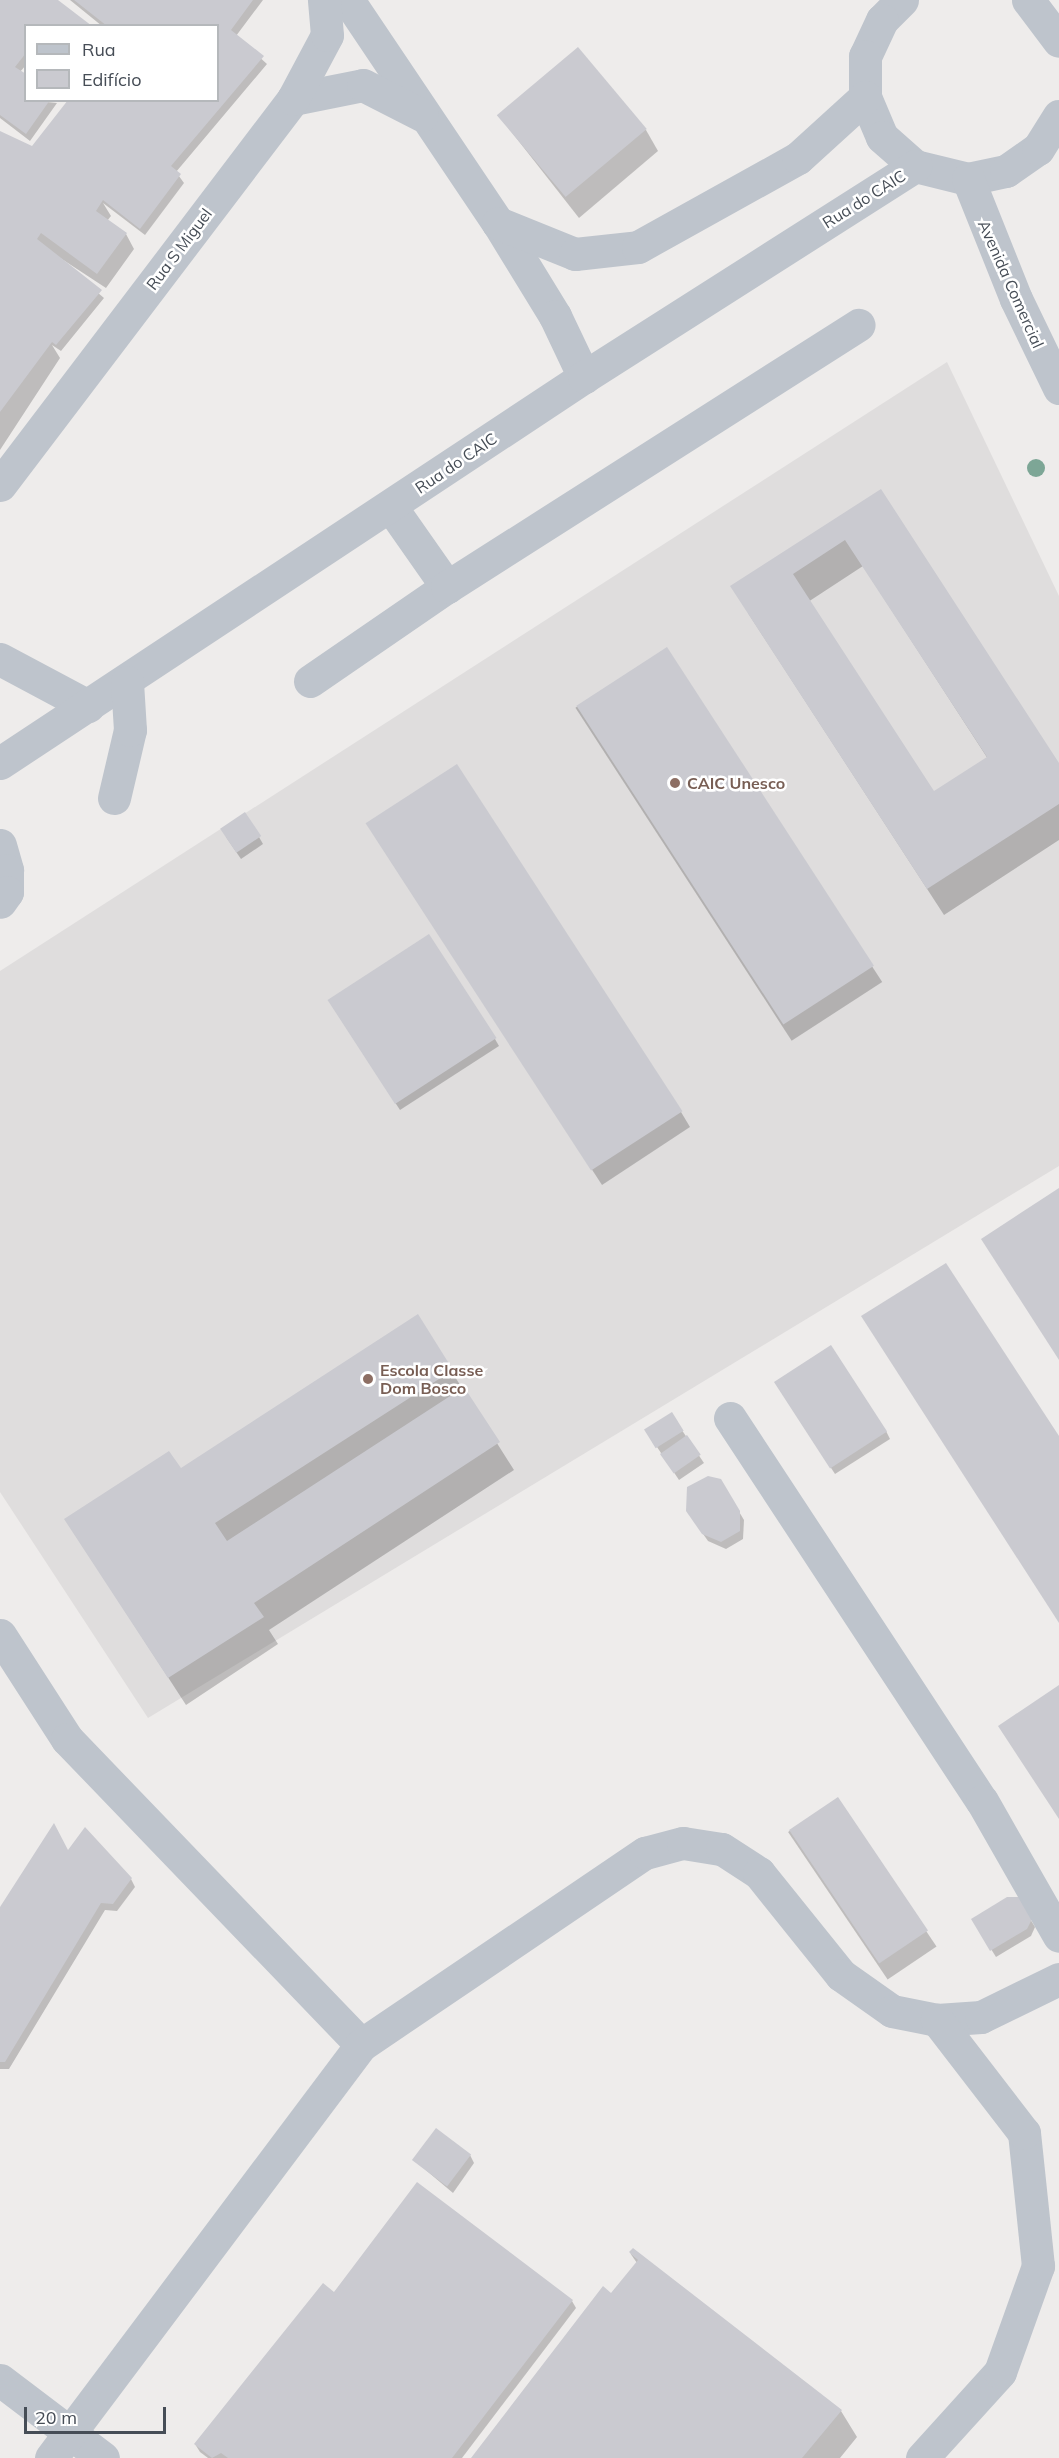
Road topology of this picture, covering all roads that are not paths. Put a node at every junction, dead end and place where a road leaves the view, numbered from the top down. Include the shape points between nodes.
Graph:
1 (324, 0) edge
2 (348, 0) edge
3 (1028, 0) edge
4 (887, 6) edge
5 (1058, 37) edge
6 (865, 97) junction
7 (293, 99) junction
8 (424, 115) junction
9 (1059, 117) edge
10 (915, 166) junction
11 (968, 179) junction
12 (498, 223) junction
13 (859, 325) dead end
14 (584, 377) junction
15 (1059, 388) edge
16 (0, 484) edge
17 (391, 507) junction
18 (447, 587) junction
19 (0, 659) edge
20 (310, 681) dead end
21 (128, 682) junction
22 (88, 706) junction
23 (0, 763) edge
24 (114, 798) dead end
25 (0, 845) edge
26 (0, 902) edge
27 (730, 1418) dead end
28 (0, 1635) edge
29 (1059, 1936) edge
30 (1059, 1979) edge
31 (937, 2020) junction
32 (361, 2045) junction
33 (0, 2380) edge
34 (61, 2446) edge
35 (103, 2458) edge
36 (922, 2458) edge

1 - 7 street, Rua S Miguel via 327,35
2 - 8 street
3 - 5 street
4 - 6 street via 865,57
6 - 10 street via 882,137
6 - 12 street via 798,158 638,247 575,254
7 - 8 street via 363,85
7 - 16 street, Rua S Miguel
8 - 12 street
9 - 11 street via 1038,149 1014,166
10 - 11 street
10 - 14 street, Rua do CAIC
11 - 15 street, Avenida Comercial via 1016,299
12 - 14 street via 555,316
13 - 18 street
14 - 17 street, Rua do CAIC
17 - 18 street
17 - 21 street, Rua do CAIC
18 - 20 street
19 - 22 street
21 - 22 street, Rua do CAIC
21 - 24 street via 130,730
22 - 23 street, Rua do CAIC
25 - 26 street via 7,892
27 - 29 street via 982,1801
28 - 32 street via 67,1739
30 - 31 street via 981,2017
31 - 32 street via 892,2011 841,1975 759,1873 722,1849 683,1843 645,1852
31 - 36 street via 1024,2133 1038,2266 1000,2372
32 - 34 street
33 - 34 street
34 - 35 street

